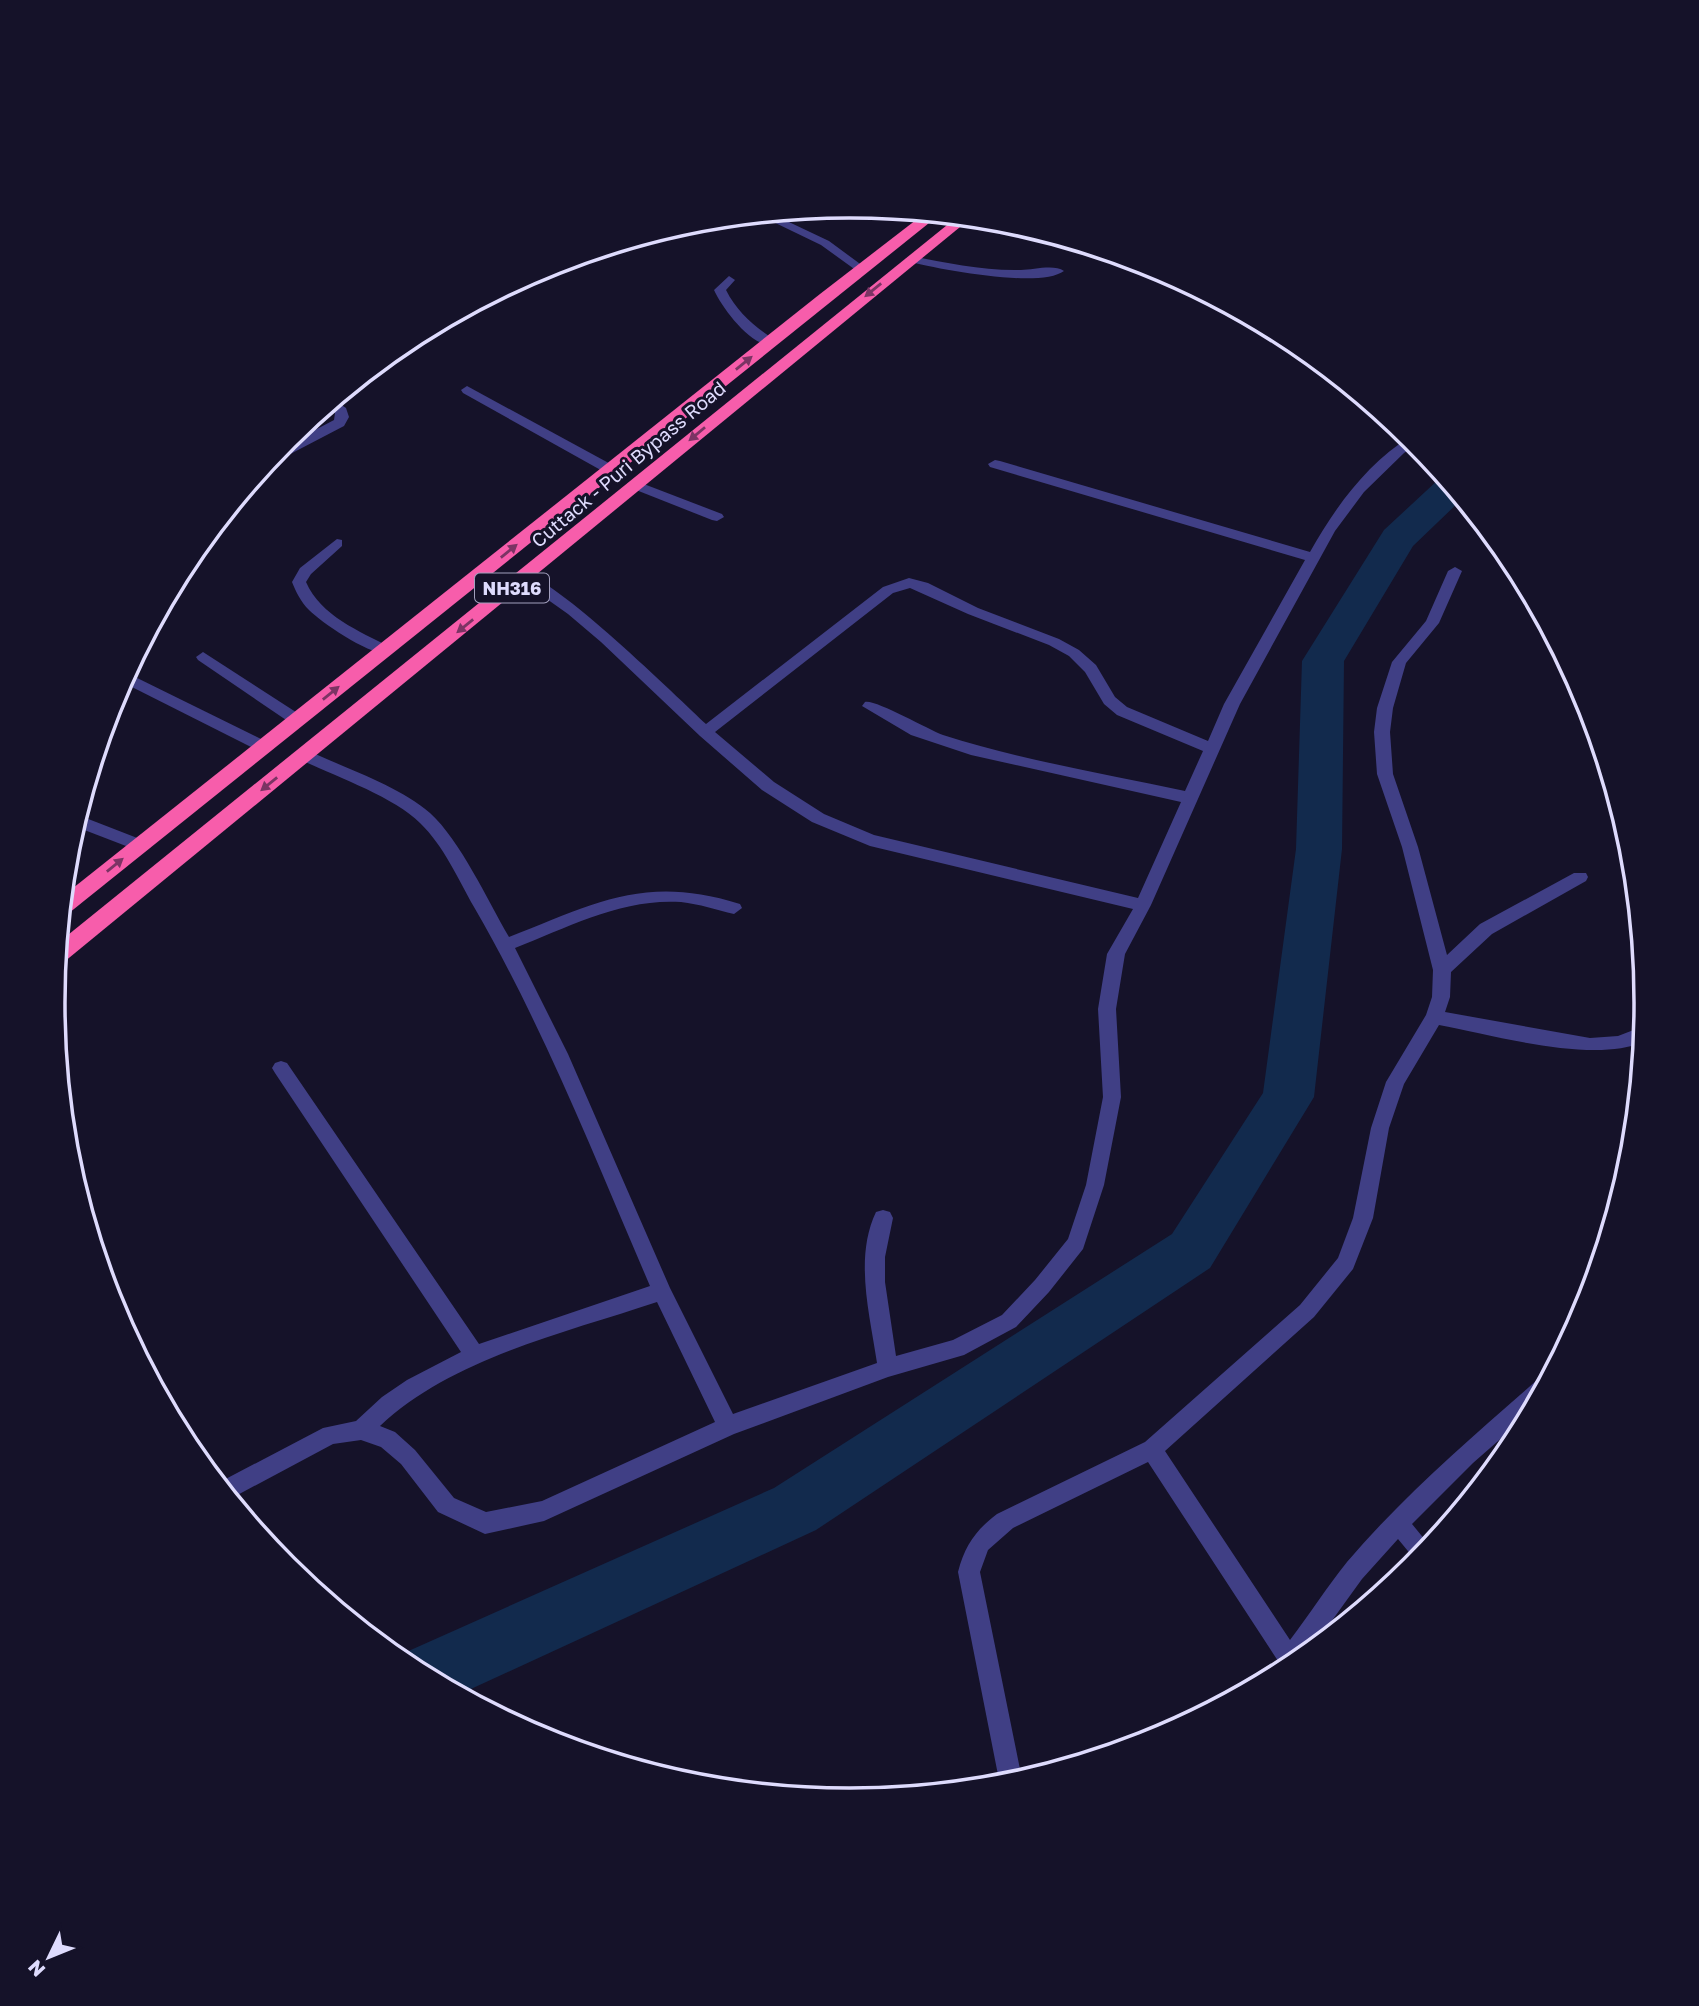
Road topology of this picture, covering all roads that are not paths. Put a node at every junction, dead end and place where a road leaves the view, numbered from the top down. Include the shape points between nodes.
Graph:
1 (780, 222) edge
2 (922, 222) edge
3 (954, 225) edge
4 (911, 259) junction
5 (861, 269) junction
6 (1058, 271) dead end
7 (729, 280) dead end
8 (769, 342) junction
9 (467, 390) dead end
10 (338, 408) edge
11 (300, 443) edge
12 (1403, 447) edge
13 (995, 464) dead end
14 (611, 470) junction
15 (636, 485) junction
16 (718, 517) dead end
17 (337, 543) dead end
18 (1313, 558) junction
19 (1455, 571) dead end
20 (525, 577) junction
21 (385, 650) junction
22 (202, 657) dead end
23 (134, 682) edge
24 (870, 706) dead end
25 (297, 720) junction
26 (705, 732) junction
27 (264, 747) junction
28 (1212, 750) junction
29 (304, 755) junction
30 (1190, 798) junction
31 (86, 824) edge
32 (139, 845) junction
33 (1580, 877) dead end
34 (71, 901) edge
35 (1143, 905) junction
36 (734, 908) dead end
37 (505, 945) junction
38 (66, 948) edge
39 (1442, 970) junction
40 (1434, 1017) junction
41 (1633, 1039) edge
42 (281, 1068) dead end
43 (883, 1218) dead end
44 (662, 1291) junction
45 (475, 1355) junction
46 (888, 1368) junction
47 (1522, 1407) edge
48 (728, 1426) junction
49 (361, 1430) junction
50 (1152, 1449) junction
51 (232, 1487) edge
52 (1398, 1523) junction
53 (1416, 1545) edge
54 (1303, 1642) edge
55 (1283, 1656) edge
56 (1009, 1772) edge

1 - 5 street via 825,243
2 - 5 highway, Cuttack - Puri Bypass Road / NH316
3 - 4 highway, Cuttack - Puri Bypass Road / NH316
4 - 6 street via 1004,275
4 -> 15 highway, Cuttack - Puri Bypass Road / NH316
5 - 8 highway, Cuttack - Puri Bypass Road / NH316
7 - 8 street via 720,290 730,310
14 -> 8 highway, Cuttack - Puri Bypass Road / NH316
9 - 14 street
10 - 11 street via 343,417 339,423
12 - 18 street via 1359,489
13 - 18 street
21 -> 14 highway, Cuttack - Puri Bypass Road / NH316
15 - 16 street
15 - 20 highway, Cuttack - Puri Bypass Road / NH316
17 - 21 street via 304,571 299,582 302,594 338,624
18 - 28 street
19 - 39 street via 1432,623 1399,662 1382,732 1385,774 1410,846
20 - 26 street via 606,639
20 -> 29 highway, Cuttack - Puri Bypass Road / NH316
25 -> 21 highway, Cuttack - Puri Bypass Road / NH316
22 - 25 street
23 - 27 street
24 - 30 street via 916,731 976,751
25 - 27 highway, Cuttack - Puri Bypass Road / NH316
26 - 28 street via 888,590 909,583 1074,653 1122,711
26 - 35 street via 768,786 870,840
27 - 32 highway, Cuttack - Puri Bypass Road / NH316
28 - 30 street
29 - 37 street via 403,802 425,818 443,839
29 -> 38 highway, Cuttack - Puri Bypass Road / NH316
30 - 35 street
31 - 32 street
34 -> 32 highway, Cuttack - Puri Bypass Road / NH316
33 - 39 street via 1486,929
35 - 46 street via 1116,954 1107,1009 1112,1097 1095,1185 1076,1243 1009,1321 957,1348
36 - 37 street via 681,896 651,897 617,904
37 - 44 street via 598,1139
39 - 40 street via 1441,997
40 - 41 street via 1590,1045
40 - 50 street via 1395,1082 1380,1129 1363,1218 1346,1263 1307,1311
42 - 45 street
43 - 46 street via 874,1257
44 - 45 street
44 - 48 street
45 - 49 street via 414,1387
46 - 48 street
47 - 52 street
48 - 49 street via 544,1511 485,1523 446,1505 408,1457 387,1439
49 - 51 street via 330,1435
50 - 55 street
50 - 56 street via 1005,1521 974,1550 969,1572
52 - 53 street
52 - 54 street via 1354,1571

